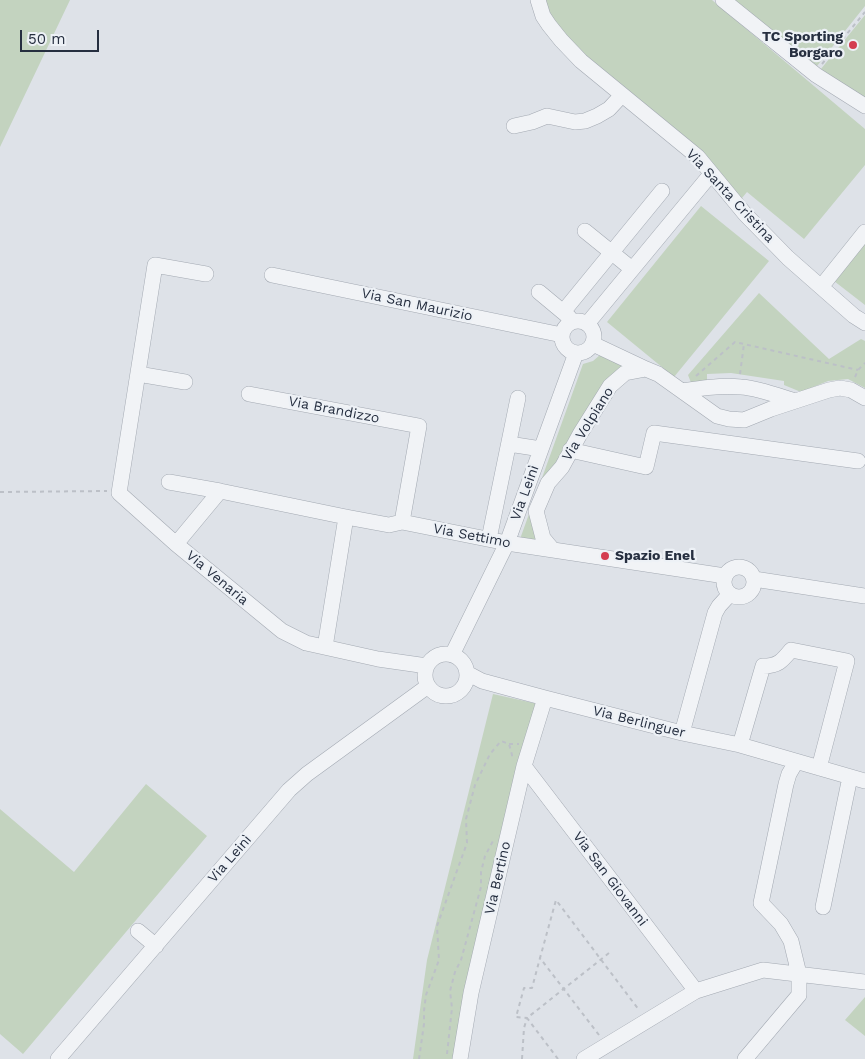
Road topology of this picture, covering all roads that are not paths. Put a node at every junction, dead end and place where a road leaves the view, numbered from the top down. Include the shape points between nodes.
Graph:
1 (538, 0) edge
2 (723, 0) edge
3 (622, 95) junction
4 (865, 106) edge
5 (514, 126) dead end
6 (711, 174) junction
7 (662, 191) dead end
8 (585, 231) dead end
9 (865, 232) edge
10 (611, 252) junction
11 (632, 269) junction
12 (206, 274) dead end
13 (272, 275) dead end
14 (821, 287) junction
15 (539, 292) dead end
16 (566, 323) junction
17 (865, 323) edge
18 (587, 324) junction
19 (593, 344) junction
20 (576, 353) junction
21 (646, 369) junction
22 (138, 374) junction
23 (185, 382) dead end
24 (679, 389) junction
25 (249, 394) dead end
26 (518, 398) dead end
27 (865, 398) edge
28 (794, 401) junction
29 (509, 444) junction
30 (541, 449) junction
31 (570, 450) junction
32 (858, 461) dead end
33 (169, 482) dead end
34 (220, 491) junction
35 (346, 517) junction
36 (402, 522) junction
37 (489, 539) junction
38 (507, 543) junction
39 (176, 544) junction
40 (553, 550) junction
41 (725, 576) junction
42 (754, 579) junction
43 (730, 594) junction
44 (865, 596) edge
45 (325, 647) junction
46 (452, 655) junction
47 (427, 666) junction
48 (466, 678) junction
49 (428, 686) junction
50 (545, 698) junction
51 (682, 733) junction
52 (740, 745) junction
53 (796, 762) junction
54 (518, 765) junction
55 (819, 768) junction
56 (850, 777) junction
57 (865, 781) edge
58 (823, 906) dead end
59 (138, 930) dead end
60 (156, 946) junction
61 (800, 974) junction
62 (865, 982) edge
63 (696, 992) junction
64 (58, 1059) edge
65 (460, 1059) edge
66 (584, 1059) edge
67 (745, 1059) edge

1 - 3 street, Via Santa Cristina via 543,16 561,40
2 - 4 street via 814,74
3 - 5 street via 610,109 585,121 546,116
3 - 6 street, Via Santa Cristina via 698,158
6 - 11 street
6 - 14 street, Via Santa Cristina via 745,214
7 - 10 street
8 - 10 street
9 - 14 street
10 - 11 street
10 - 16 street
11 - 18 street
12 - 22 street via 155,265
13 - 16 street, Via San Maurizio
14 - 17 street, Via Santa Cristina
15 - 16 street
16 - 18 street via 577,321
16 - 20 street via 564,344 566,349
18 - 19 street via 594,333
19 - 20 street via 586,352
19 - 21 street
20 - 30 street, Via Leinì
21 - 24 street
21 - 31 street, Via Volpiano via 625,373 610,386
22 - 23 street
22 - 39 street, Via Venaria via 119,493
24 - 28 street via 741,387
24 - 28 street via 717,416 730,419 744,420
25 - 36 street, Via Brandizzo via 419,426
26 - 29 street
27 - 28 street via 840,388
29 - 30 street
29 - 37 street
30 - 38 street, Via Leinì
31 - 32 street via 646,467 654,433
31 - 40 street, Via Volpiano via 562,467 548,483 536,511 543,538
33 - 34 street, Via Settimo
34 - 35 street, Via Settimo
34 - 39 street
35 - 36 street, Via Settimo via 389,525
35 - 45 street
36 - 37 street, Via Settimo
37 - 38 street, Via Settimo
38 - 40 street, Via Settimo
38 - 46 street, Via Leinì
39 - 45 street, Via Venaria via 282,631 306,643
40 - 41 street, Via Settimo
41 - 42 street via 731,569 741,566 750,570
41 - 43 street via 724,586
42 - 43 street via 753,589 745,596
42 - 44 street
43 - 51 street via 715,613
45 - 47 street, Via Venaria
46 - 47 street via 435,657
46 - 48 street via 462,662
47 - 49 street via 425,680
48 - 49 street via 462,689 451,696 438,694
48 - 50 street, Via Berlinguer
49 - 60 street, Via Leinì via 290,790
50 - 51 street, Via Berlinguer
50 - 54 street, Via Bertino
51 - 52 street, Via Berlinguer
52 - 53 street, Via Berlinguer
52 - 55 street via 763,666 781,662 791,650 847,661
53 - 55 street, Via Berlinguer
53 - 61 street via 786,784 761,903 792,941
54 - 63 street, Via San Giovanni
54 - 65 street, Via Bertino
55 - 56 street, Via Berlinguer
56 - 57 street, Via Berlinguer
56 - 58 street
59 - 60 street
60 - 64 street, Via Leinì
61 - 62 street
61 - 63 street via 763,970
61 - 67 street via 799,995
63 - 66 street

